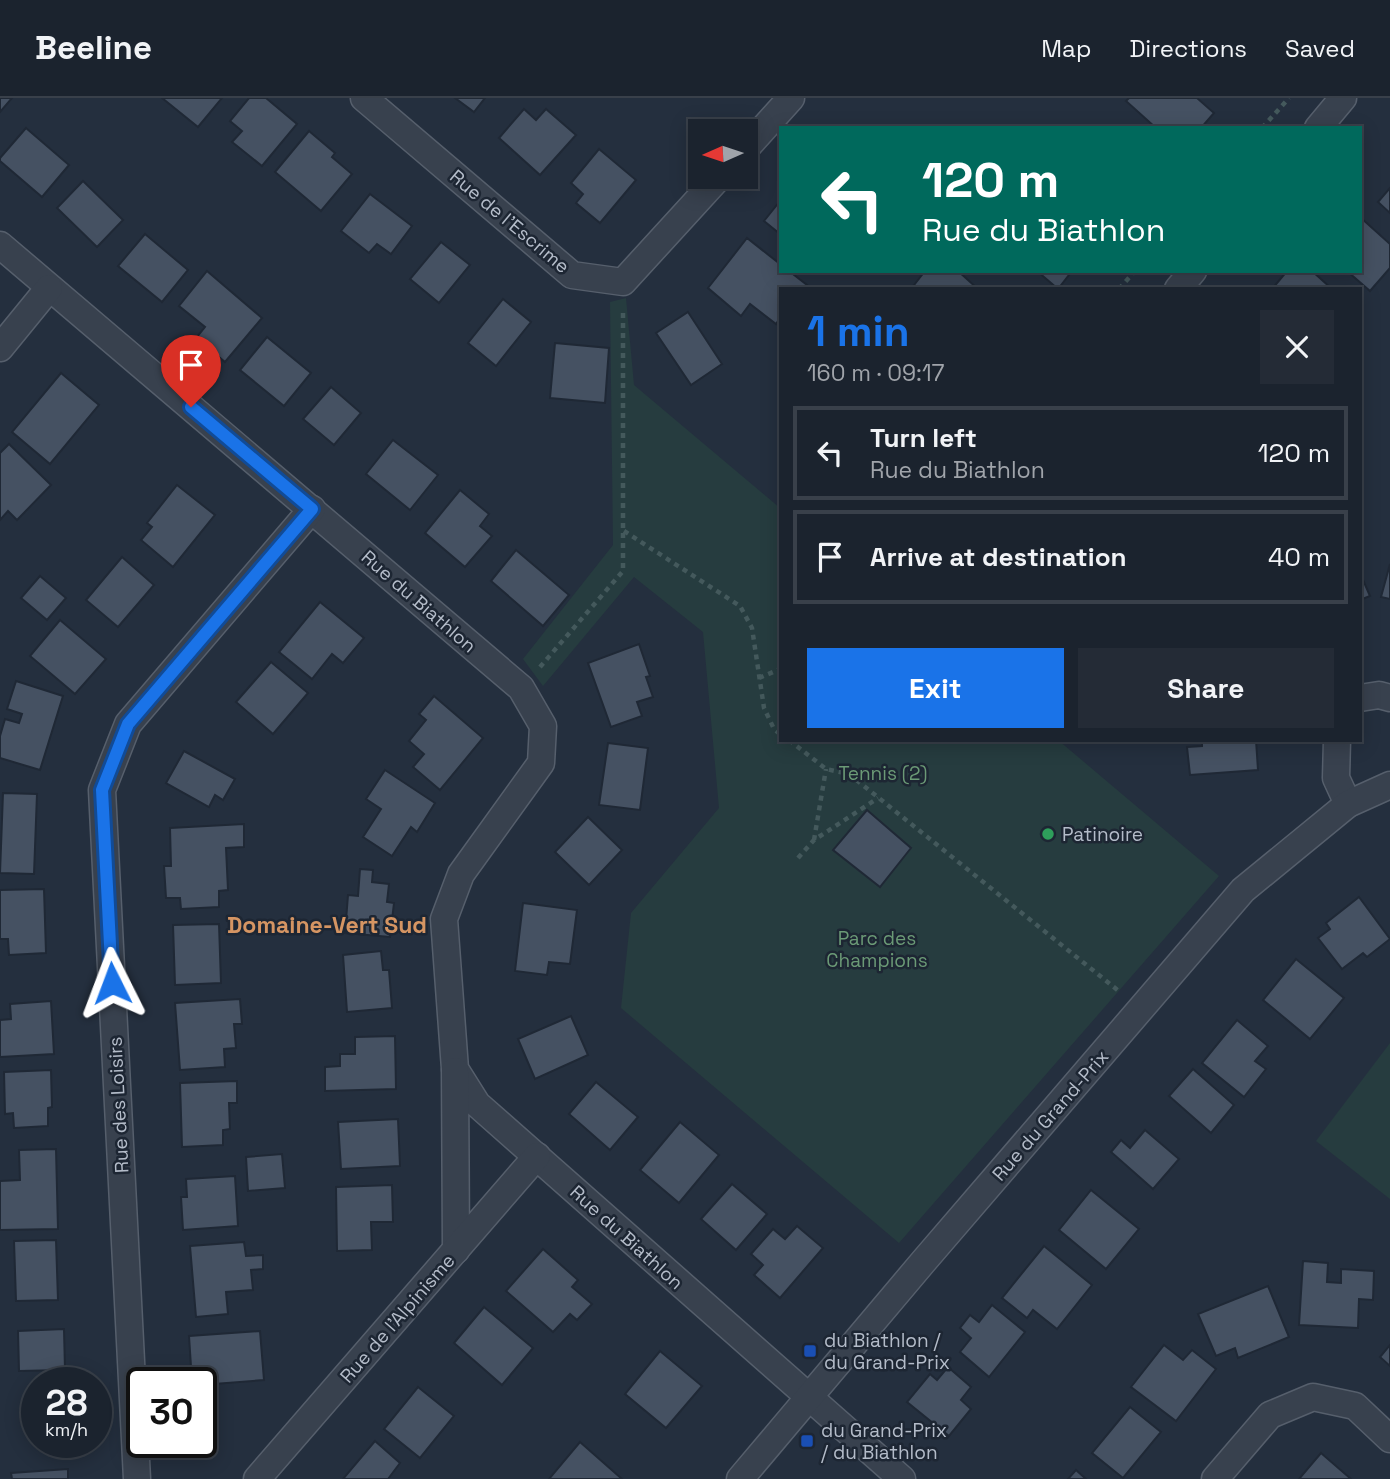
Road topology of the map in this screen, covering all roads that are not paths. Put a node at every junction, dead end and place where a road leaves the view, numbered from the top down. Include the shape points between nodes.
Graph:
1 (364, 98) edge
2 (791, 98) edge
3 (1343, 98) edge
4 (1320, 126) edge
5 (758, 135) edge
6 (708, 189) edge
7 (0, 245) edge
8 (1191, 273) edge
9 (1180, 287) edge
10 (49, 288) junction
11 (0, 348) edge
12 (312, 509) junction
13 (1362, 698) edge
14 (1390, 698) edge
15 (1336, 742) edge
16 (1390, 785) edge
17 (1348, 804) junction
18 (455, 1069) junction
19 (537, 1156) junction
20 (456, 1250) junction
21 (808, 1398) junction
22 (1390, 1439) edge
23 (137, 1479) edge
24 (257, 1479) edge
25 (740, 1479) edge
26 (902, 1479) edge
27 (1215, 1479) edge

1 - 6 street, Rue de l'Escrime via 572,275 623,282
2 - 5 street
3 - 4 street
7 - 10 street, Rue du Biathlon
8 - 9 street
10 - 11 street
10 - 12 street, Rue du Biathlon
12 - 18 street, Rue du Biathlon via 521,688 543,726 541,763 461,874 444,919
12 - 23 street, Rue des Loisirs via 128,724 102,790
13 - 14 street
15 - 17 street via 1336,778
16 - 17 street, Rue du Grand-Prix
17 - 21 street, Rue du Grand-Prix via 1243,890
18 - 19 street, Rue du Biathlon via 477,1104
18 - 20 street, Rue du Biathlon
19 - 20 street, Rue de l'Alpinisme
19 - 21 street, Rue du Biathlon
20 - 24 street, Rue de l'Alpinisme
21 - 25 street, Rue du Grand-Prix
21 - 26 street, Rue du Biathlon
22 - 27 street via 1355,1406 1313,1397 1270,1415

